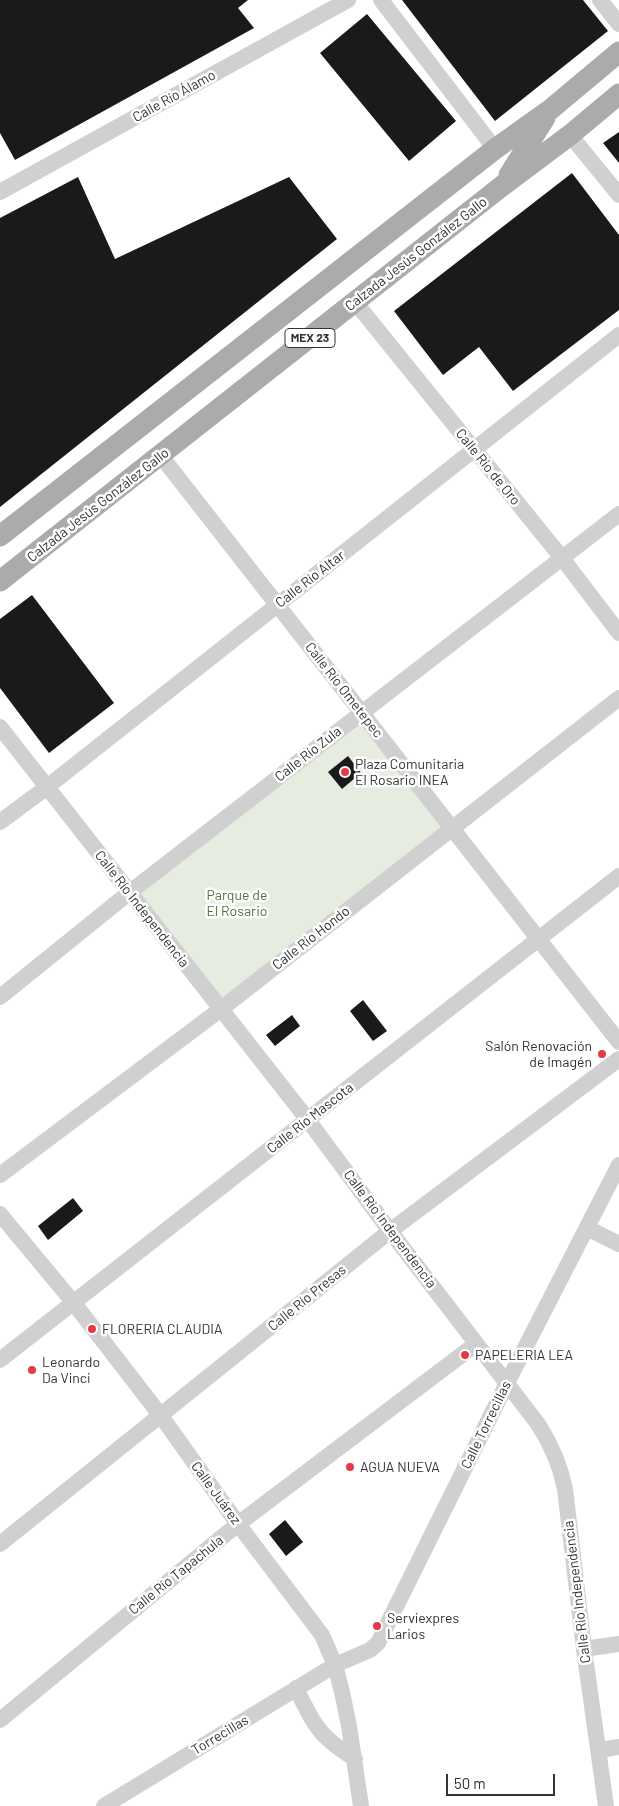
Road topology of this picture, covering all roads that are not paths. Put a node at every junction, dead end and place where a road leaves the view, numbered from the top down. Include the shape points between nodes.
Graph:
1 (348, 0) edge
2 (381, 0) edge
3 (600, 0) edge
4 (619, 24) edge
5 (619, 52) edge
6 (619, 94) edge
7 (551, 109) junction
8 (570, 134) junction
9 (495, 149) junction
10 (502, 186) junction
11 (0, 192) edge
12 (619, 195) edge
13 (355, 302) junction
14 (619, 335) edge
15 (474, 450) junction
16 (161, 456) junction
17 (619, 514) edge
18 (0, 536) edge
19 (562, 558) junction
20 (0, 581) edge
21 (277, 605) junction
22 (619, 633) edge
23 (619, 698) edge
24 (362, 713) junction
25 (0, 727) edge
26 (47, 787) junction
27 (0, 822) edge
28 (452, 828) junction
29 (619, 876) edge
30 (130, 892) junction
31 (539, 939) junction
32 (0, 997) edge
33 (221, 1009) junction
34 (619, 1042) edge
35 (619, 1059) edge
36 (308, 1120) junction
37 (619, 1166) edge
38 (0, 1174) edge
39 (0, 1214) edge
40 (587, 1228) junction
41 (390, 1231) junction
42 (619, 1244) edge
43 (72, 1302) junction
44 (476, 1344) junction
45 (0, 1360) edge
46 (506, 1383) junction
47 (161, 1416) junction
48 (238, 1524) junction
49 (0, 1544) edge
50 (619, 1644) edge
51 (584, 1650) junction
52 (335, 1665) junction
53 (296, 1688) junction
54 (0, 1720) edge
55 (619, 1747) edge
56 (599, 1750) junction
57 (355, 1760) junction
58 (104, 1806) edge
59 (361, 1806) edge
60 (606, 1806) edge

1 - 11 street, Calle Río Álamo
2 - 9 street
3 - 4 street
5 - 7 main road, MEX 23
6 - 8 main road, Calzada Jesús González Gallo / MEX 23
7 - 9 main road, MEX 23
7 - 10 main road
8 - 10 main road, Calzada Jesús González Gallo / MEX 23
8 - 12 street
9 - 18 main road, MEX 23
10 - 13 main road, Calzada Jesús González Gallo / MEX 23
13 - 15 street, Calle Río de Oro
13 - 16 main road, Calzada Jesús González Gallo / MEX 23
14 - 15 street, Calle Río Altar
15 - 19 street, Calle Río de Oro
15 - 21 street, Calle Río Altar
16 - 20 main road, Calzada Jesús González Gallo / MEX 23
16 - 21 street, Calle Río Ometepec
17 - 19 street, Calle Río Zula
19 - 22 street, Calle Río de Oro
19 - 24 street, Calle Río Zula
21 - 24 street, Calle Río Ometepec
21 - 26 street, Calle Río Altar
23 - 28 street, Calle Río Hondo
24 - 28 street, Calle Río Ometepec
24 - 30 street, Calle Río Zula
25 - 26 street, Calle Río Independencia
26 - 27 street, Calle Río Altar
26 - 30 street, Calle Río Independencia
28 - 31 street, Calle Río Ometepec
28 - 33 street, Calle Río Hondo
29 - 31 street, Calle Río Mascota
30 - 32 street, Calle Río Zula
30 - 33 street, Calle Río Independencia
31 - 34 street, Calle Río Ometepec
31 - 36 street, Calle Río Mascota
33 - 36 street, Calle Río Independencia
33 - 38 street, Calle Río Hondo
35 - 41 street, Calle Río Presas
36 - 41 street, Calle Río Independencia
36 - 43 street, Calle Río Mascota
37 - 40 street, Calle Torrecillas
39 - 43 street, Calle Juárez
40 - 42 street
40 - 46 street, Calle Torrecillas
41 - 44 street, Calle Río Independencia
41 - 47 street, Calle Río Presas
43 - 45 street, Calle Río Mascota
43 - 47 street, Calle Juárez
44 - 46 street, Calle Río Independencia
44 - 48 street, Calle Río Tapachula
46 - 51 street, Calle Río Independencia via 547,1438 561,1471
46 - 52 street, Calle Torrecillas via 378,1643 370,1650
47 - 48 street, Calle Juárez
47 - 49 street, Calle Río Presas
48 - 52 street, Calle Juárez via 322,1635
48 - 54 street, Calle Río Tapachula
50 - 51 street
51 - 56 street, Calle Río Independencia
52 - 53 street, Torrecillas
52 - 57 street, Calle Juárez
53 - 57 street via 320,1731
53 - 58 street, Torrecillas
55 - 56 street
56 - 60 street, Calle Río Independencia
57 - 59 street, Calle Juárez

